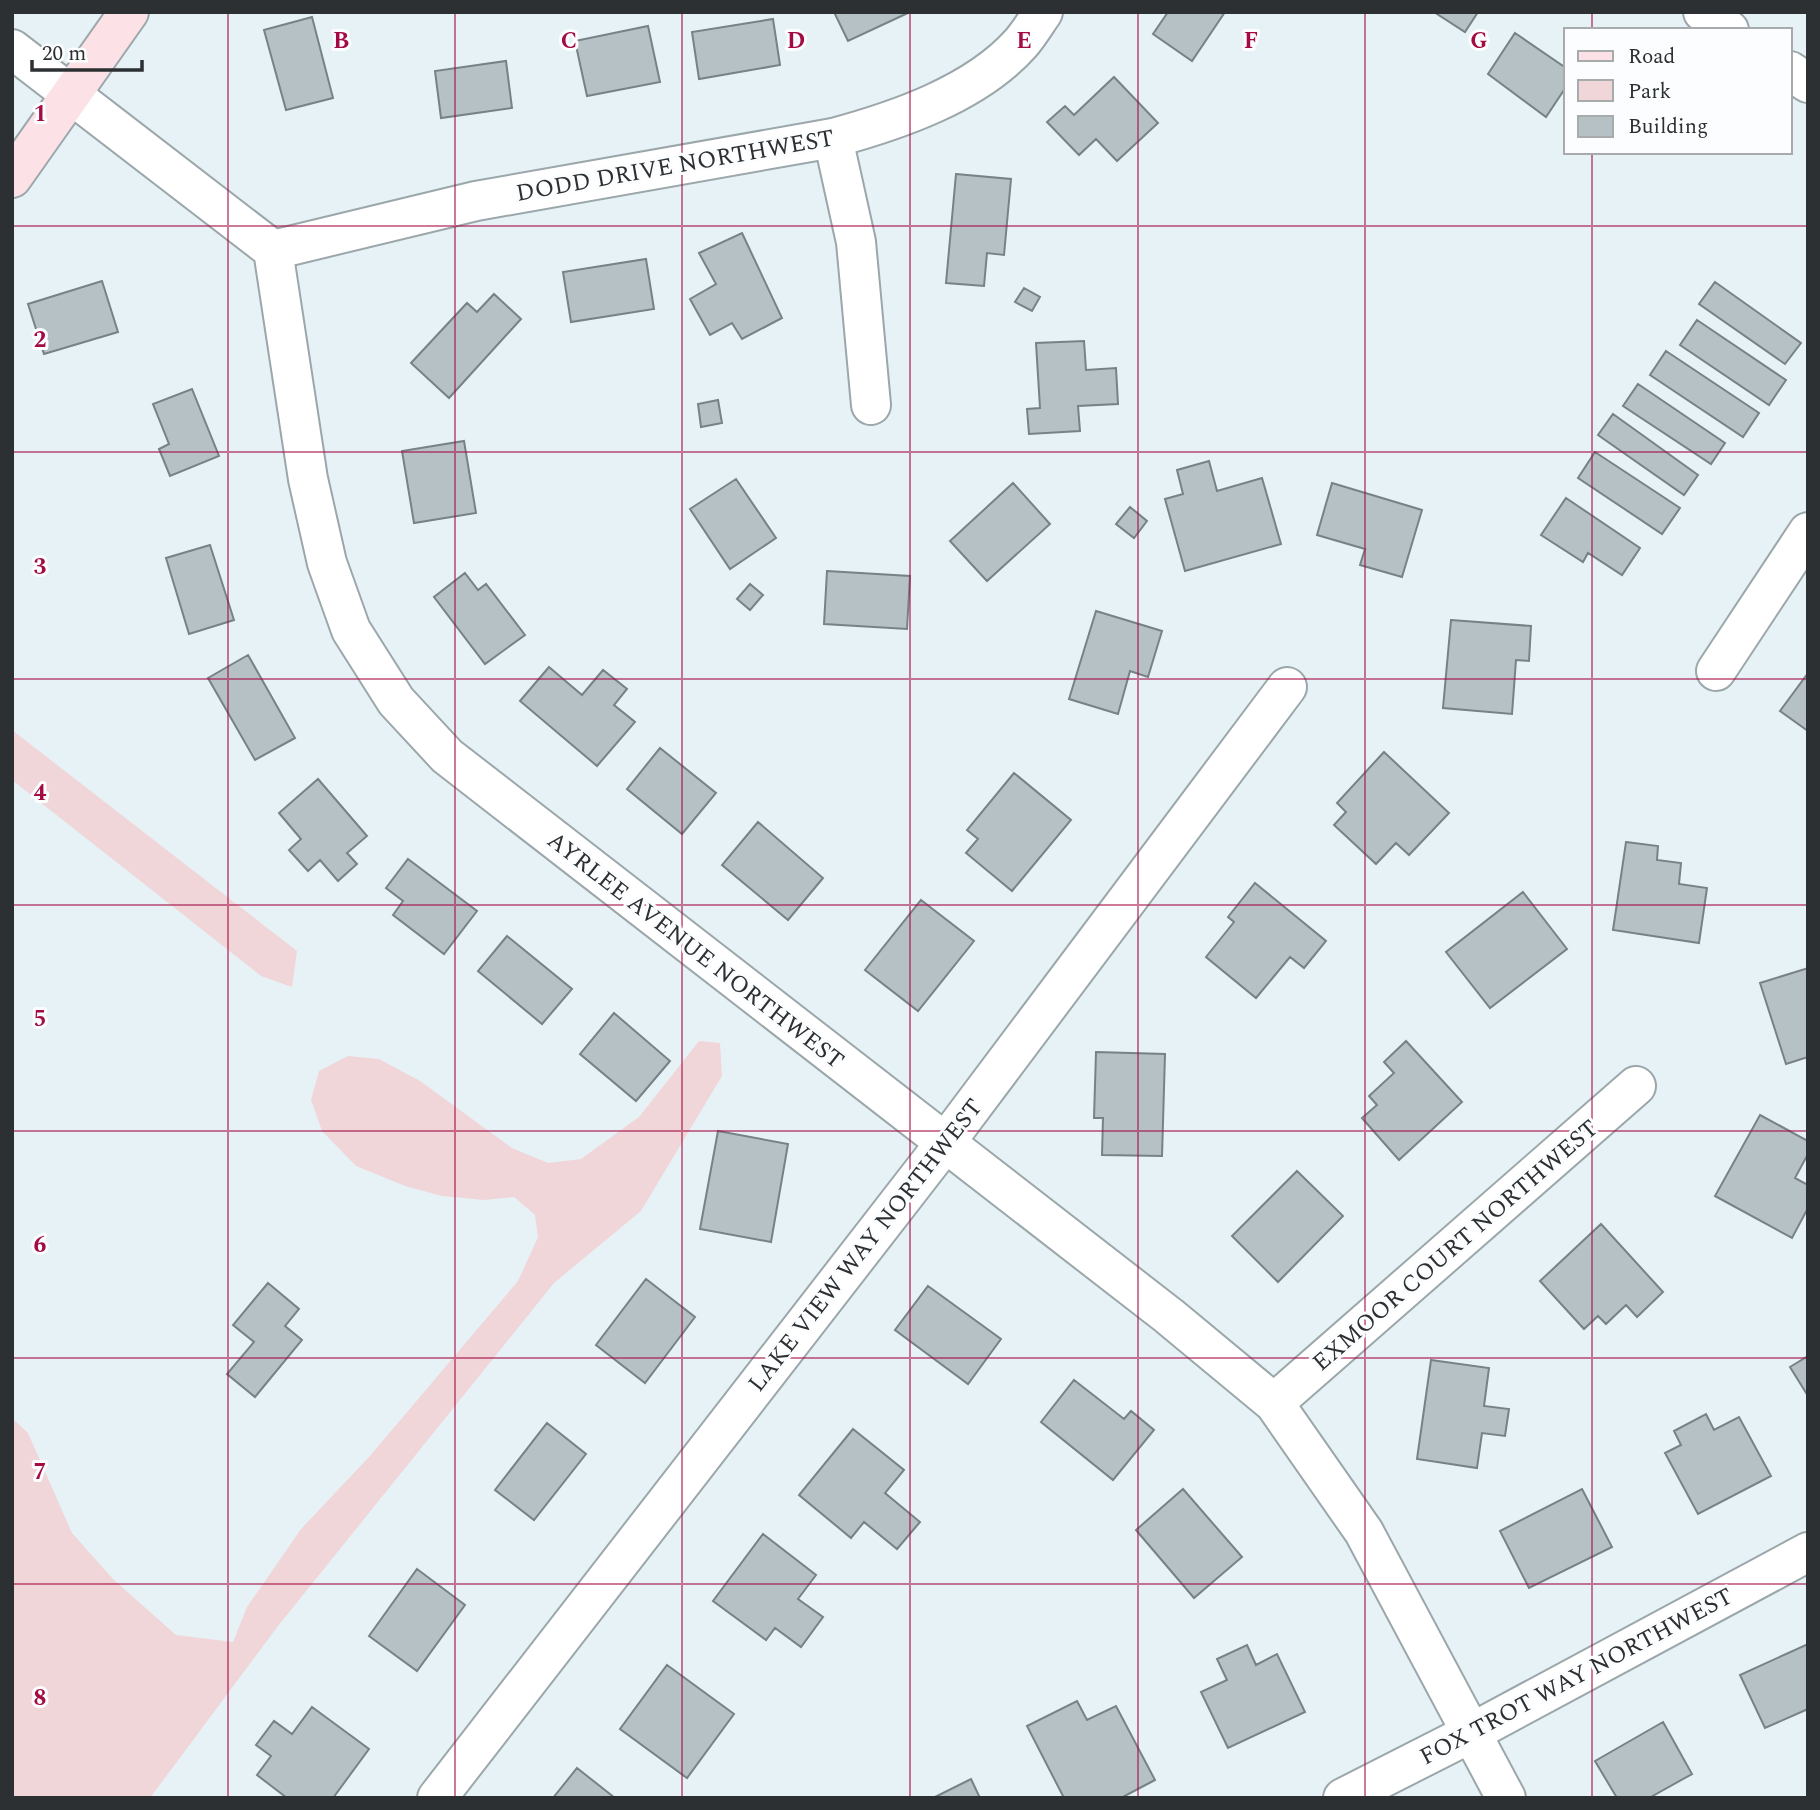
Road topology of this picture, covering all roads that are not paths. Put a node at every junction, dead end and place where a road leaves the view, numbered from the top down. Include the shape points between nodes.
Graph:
1 (129, 12) edge
2 (1043, 12) edge
3 (1703, 12) edge
4 (1726, 28) edge
5 (12, 49) edge
6 (1792, 72) edge
7 (1808, 83) edge
8 (72, 96) junction
9 (833, 138) junction
10 (12, 178) edge
11 (273, 250) junction
12 (871, 405) dead end
13 (1808, 532) edge
14 (1716, 671) dead end
15 (1287, 687) dead end
16 (1636, 1086) dead end
17 (945, 1143) junction
18 (1274, 1404) junction
19 (1808, 1552) edge
20 (1471, 1733) junction
21 (437, 1798) edge
22 (1343, 1798) edge
23 (1506, 1798) edge

1 - 8 street
2 - 9 street, DODD DRIVE NORTHWEST via 1020,44 985,75 883,125
3 - 4 street
5 - 8 street
6 - 7 street
8 - 10 street
8 - 11 street
9 - 11 street, DODD DRIVE NORTHWEST via 476,201
9 - 12 street via 856,242
11 - 17 street, AYRLEE AVENUE NORTHWEST via 308,479 327,563 351,630 396,701 447,756
13 - 14 street
15 - 17 street, LAKE VIEW WAY NORTHWEST
16 - 18 street, EXMOOR COURT NORTHWEST
17 - 18 street, AYRLEE AVENUE NORTHWEST via 1169,1316
17 - 21 street, LAKE VIEW WAY NORTHWEST
18 - 20 street, AYRLEE AVENUE NORTHWEST via 1364,1532
19 - 20 street, FOX TROT WAY NORTHWEST
20 - 22 street, FOX TROT WAY NORTHWEST
20 - 23 street, AYRLEE AVENUE NORTHWEST

